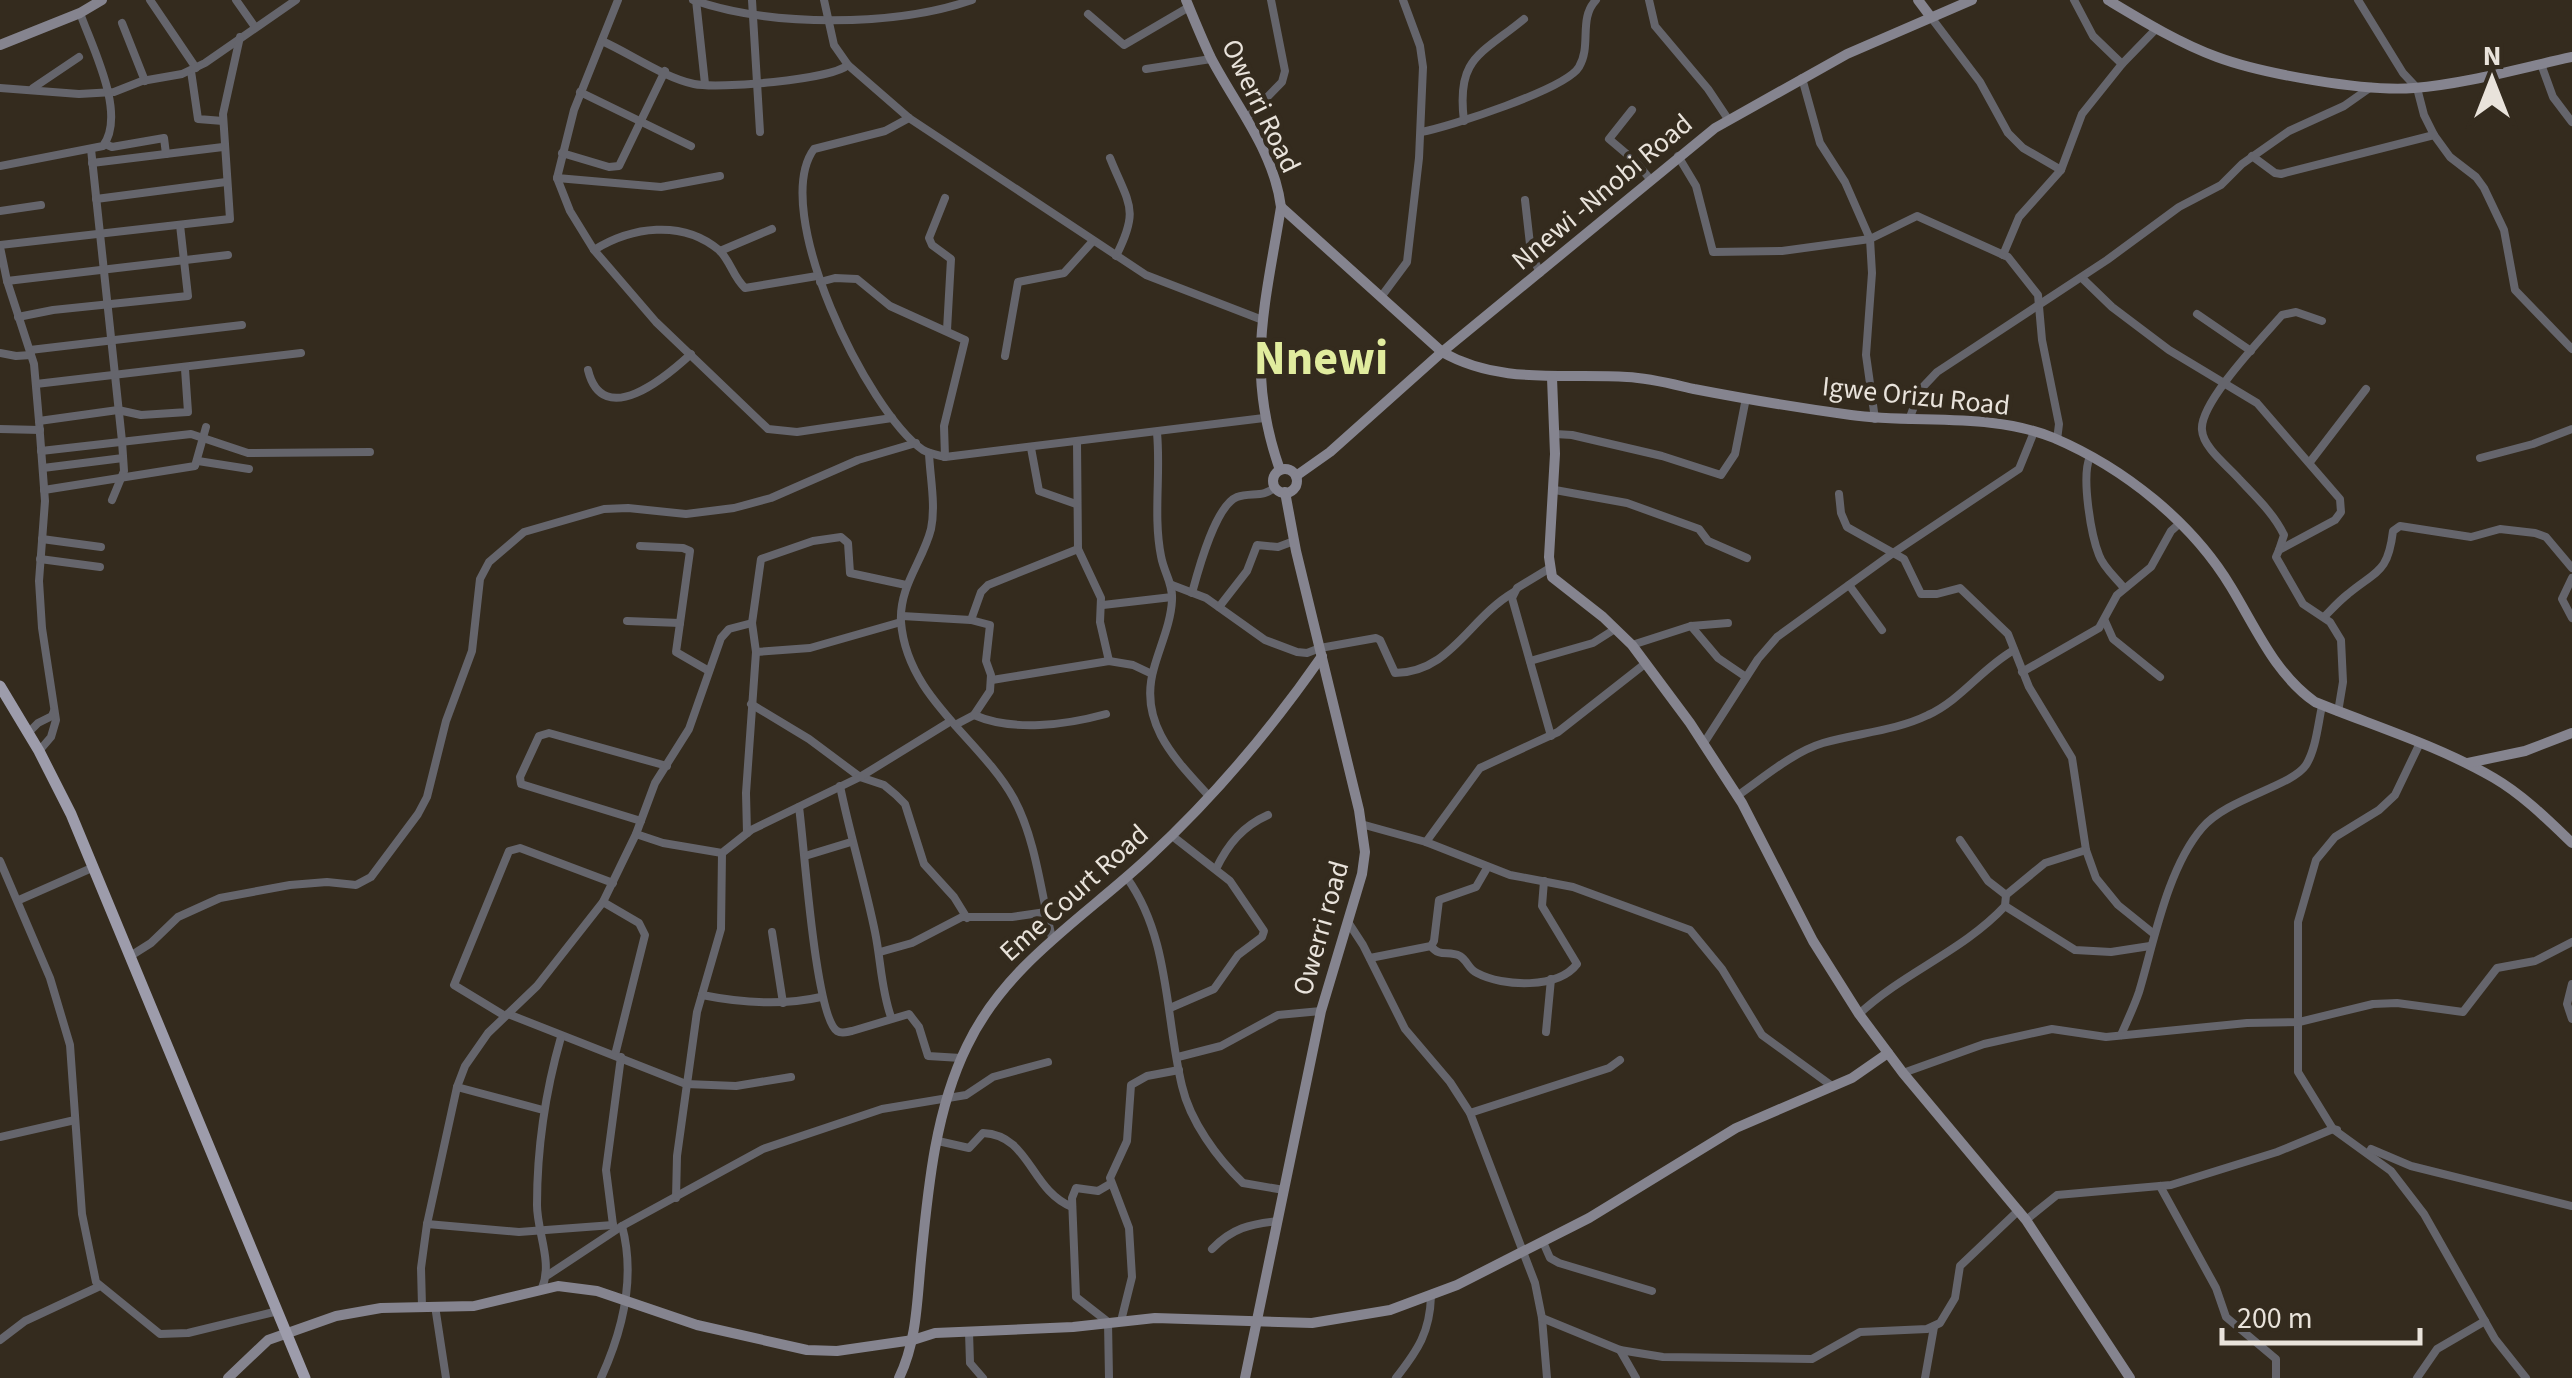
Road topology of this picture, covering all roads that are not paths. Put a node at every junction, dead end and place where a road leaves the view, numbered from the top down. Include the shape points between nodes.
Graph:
1 (102, 0) edge
2 (150, 0) edge
3 (236, 0) edge
4 (296, 0) edge
5 (618, 0) edge
6 (695, 0) edge
7 (752, 0) edge
8 (824, 0) edge
9 (972, 0) edge
10 (1271, 0) edge
11 (1415, 0) edge
12 (1596, 0) edge
13 (1918, 0) edge
14 (1972, 0) edge
15 (2074, 0) edge
16 (2108, 0) edge
17 (2358, 0) edge
18 (280, 4) edge
19 (1187, 4) edge
20 (1404, 4) edge
21 (1653, 4) edge
22 (80, 13) junction
23 (1088, 14) dead end
24 (753, 16) junction
25 (1930, 16) junction
26 (827, 18) junction
27 (1524, 19) dead end
28 (122, 24) dead end
29 (255, 27) junction
30 (2157, 28) junction
31 (240, 37) junction
32 (602, 41) junction
33 (0, 45) edge
34 (2572, 56) edge
35 (79, 57) dead end
36 (1212, 58) junction
37 (2122, 64) junction
38 (2541, 64) junction
39 (848, 65) junction
40 (1146, 68) dead end
41 (193, 70) junction
42 (665, 71) junction
43 (1802, 78) junction
44 (145, 81) junction
45 (756, 82) junction
46 (705, 84) junction
47 (2370, 87) junction
48 (0, 88) edge
49 (33, 88) junction
50 (2417, 88) junction
51 (109, 91) junction
52 (580, 92) junction
53 (1632, 110) dead end
54 (909, 118) junction
55 (1728, 119) junction
56 (1246, 120) junction
57 (223, 121) junction
58 (1464, 121) junction
59 (2572, 122) edge
60 (640, 124) junction
61 (760, 132) dead end
62 (1421, 132) junction
63 (2434, 134) junction
64 (105, 144) junction
65 (224, 146) junction
66 (691, 146) dead end
67 (91, 149) junction
68 (562, 153) junction
69 (166, 154) junction
70 (1677, 156) junction
71 (2252, 156) junction
72 (1110, 158) dead end
73 (92, 163) junction
74 (0, 166) edge
75 (2061, 170) junction
76 (720, 176) dead end
77 (557, 178) junction
78 (1650, 179) junction
79 (226, 182) junction
80 (945, 198) dead end
81 (96, 199) junction
82 (1525, 200) dead end
83 (41, 206) dead end
84 (1280, 207) junction
85 (0, 211) edge
86 (180, 225) junction
87 (772, 230) dead end
88 (99, 234) junction
89 (1870, 240) junction
90 (1094, 242) junction
91 (0, 246) edge
92 (594, 250) junction
93 (720, 251) junction
94 (228, 254) dead end
95 (2003, 255) junction
96 (1116, 256) junction
97 (184, 260) junction
98 (102, 269) junction
99 (1540, 273) junction
100 (2082, 278) junction
101 (818, 279) junction
102 (7, 281) junction
103 (1381, 297) junction
104 (2040, 302) junction
105 (106, 304) junction
106 (2197, 314) dead end
107 (18, 317) junction
108 (1260, 320) junction
109 (2322, 321) dead end
110 (242, 325) dead end
111 (947, 330) junction
112 (110, 340) junction
113 (2572, 347) edge
114 (2251, 351) junction
115 (30, 352) junction
116 (1442, 352) junction
117 (0, 353) edge
118 (301, 353) dead end
119 (691, 354) junction
120 (1005, 356) dead end
121 (185, 368) junction
122 (588, 370) dead end
123 (114, 374) junction
124 (1552, 378) junction
125 (36, 384) junction
126 (2225, 385) junction
127 (2366, 389) dead end
128 (1746, 398) junction
129 (118, 410) junction
130 (892, 418) junction
131 (1264, 418) junction
132 (1875, 418) junction
133 (1909, 420) junction
134 (40, 425) junction
135 (206, 428) dead end
136 (2572, 429) edge
137 (0, 430) edge
138 (1157, 432) junction
139 (2034, 432) junction
140 (1554, 434) junction
141 (203, 439) junction
142 (2057, 440) junction
143 (122, 441) junction
144 (1077, 442) junction
145 (916, 443) junction
146 (1031, 448) junction
147 (41, 451) junction
148 (370, 452) dead end
149 (929, 453) junction
150 (2090, 457) junction
151 (123, 458) junction
152 (945, 458) junction
153 (2480, 458) dead end
154 (198, 461) junction
155 (2310, 462) junction
156 (42, 468) junction
157 (249, 469) dead end
158 (1280, 470) junction
159 (1296, 476) junction
160 (122, 478) junction
161 (44, 490) junction
162 (1280, 490) junction
163 (1555, 490) junction
164 (1839, 494) dead end
165 (112, 500) dead end
166 (1076, 504) junction
167 (2180, 523) junction
168 (42, 539) junction
169 (1294, 540) junction
170 (640, 546) dead end
171 (101, 547) dead end
172 (1078, 549) junction
173 (2280, 550) junction
174 (1893, 553) junction
175 (1747, 558) dead end
176 (40, 559) junction
177 (100, 567) dead end
178 (1550, 568) junction
179 (2572, 568) edge
180 (2572, 578) edge
181 (1849, 584) junction
182 (906, 585) junction
183 (1172, 585) junction
184 (2124, 588) junction
185 (1514, 592) junction
186 (1192, 593) junction
187 (1172, 597) junction
188 (1103, 604) junction
189 (1219, 607) junction
190 (2324, 617) junction
191 (2572, 618) edge
192 (902, 619) junction
193 (971, 620) junction
194 (627, 621) dead end
195 (2105, 622) junction
196 (680, 623) junction
197 (752, 623) junction
198 (1728, 623) dead end
199 (1692, 626) junction
200 (1615, 629) junction
201 (1882, 630) dead end
202 (1632, 645) junction
203 (2014, 650) junction
204 (756, 652) junction
205 (1321, 652) junction
206 (1109, 661) junction
207 (1530, 661) junction
208 (1646, 663) junction
209 (710, 671) junction
210 (2022, 672) junction
211 (1152, 674) junction
212 (1746, 678) junction
213 (2160, 678) dead end
214 (992, 680) junction
215 (0, 686) edge
216 (751, 704) junction
217 (2322, 706) junction
218 (54, 711) junction
219 (2338, 712) junction
220 (974, 714) junction
221 (1106, 714) dead end
222 (953, 723) junction
223 (28, 733) junction
224 (2572, 733) edge
225 (1551, 736) junction
226 (1704, 743) junction
227 (2419, 744) junction
228 (39, 751) junction
229 (2466, 764) junction
230 (668, 766) junction
231 (860, 777) junction
232 (840, 786) junction
233 (1208, 795) junction
234 (1737, 796) junction
235 (799, 807) junction
236 (1268, 814) dead end
237 (641, 821) junction
238 (1362, 824) junction
239 (747, 833) junction
240 (636, 834) junction
241 (1171, 835) junction
242 (1960, 840) dead end
243 (851, 842) junction
244 (1426, 842) junction
245 (2572, 843) edge
246 (2086, 850) junction
247 (722, 853) junction
248 (806, 856) junction
249 (0, 860) edge
250 (94, 867) junction
251 (1487, 868) junction
252 (1216, 870) junction
253 (1126, 878) junction
254 (1544, 881) junction
255 (613, 883) junction
256 (2006, 895) junction
257 (19, 900) junction
258 (603, 902) junction
259 (2005, 906) junction
260 (1046, 912) junction
261 (966, 918) junction
262 (1348, 921) junction
263 (772, 932) dead end
264 (2154, 934) junction
265 (1052, 938) junction
266 (2572, 942) edge
267 (1430, 946) junction
268 (2150, 946) junction
269 (880, 952) junction
270 (132, 954) junction
271 (1370, 958) junction
272 (1551, 979) junction
273 (2572, 984) edge
274 (702, 995) junction
275 (822, 997) junction
276 (783, 1003) junction
277 (1170, 1008) junction
278 (1321, 1012) junction
279 (1860, 1014) junction
280 (506, 1015) junction
281 (891, 1017) junction
282 (2572, 1019) edge
283 (2298, 1022) junction
284 (1546, 1032) dead end
285 (2121, 1035) junction
286 (560, 1036) junction
287 (1888, 1053) junction
288 (618, 1056) junction
289 (1178, 1057) junction
290 (961, 1058) junction
291 (1620, 1060) dead end
292 (1048, 1062) dead end
293 (1179, 1070) junction
294 (1903, 1073) junction
295 (790, 1077) dead end
296 (686, 1084) junction
297 (1832, 1086) junction
298 (457, 1087) junction
299 (947, 1098) junction
300 (543, 1110) junction
301 (1470, 1113) junction
302 (75, 1120) junction
303 (2333, 1128) junction
304 (0, 1137) edge
305 (938, 1141) junction
306 (1110, 1184) junction
307 (2160, 1186) junction
308 (1284, 1190) junction
309 (676, 1198) junction
310 (2572, 1206) edge
311 (1072, 1207) junction
312 (2022, 1215) junction
313 (1278, 1220) junction
314 (427, 1224) junction
315 (617, 1227) junction
316 (540, 1230) junction
317 (1543, 1242) junction
318 (1212, 1249) dead end
319 (1524, 1251) junction
320 (548, 1276) junction
321 (558, 1286) junction
322 (98, 1287) junction
323 (542, 1288) junction
324 (1652, 1291) dead end
325 (1431, 1296) junction
326 (626, 1301) junction
327 (422, 1306) junction
328 (435, 1306) junction
329 (278, 1312) junction
330 (1542, 1318) junction
331 (1114, 1321) junction
332 (1257, 1321) junction
333 (2485, 1321) junction
334 (1934, 1327) junction
335 (970, 1332) junction
336 (286, 1334) junction
337 (0, 1340) edge
338 (913, 1340) junction
339 (1620, 1350) junction
340 (228, 1378) edge
341 (306, 1378) edge
342 (446, 1378) edge
343 (600, 1378) edge
344 (900, 1378) edge
345 (982, 1378) edge
346 (1110, 1378) edge
347 (1245, 1378) edge
348 (1396, 1378) edge
349 (1547, 1378) edge
350 (1636, 1378) edge
351 (1926, 1378) edge
352 (2130, 1378) edge
353 (2276, 1378) edge
354 (2417, 1378) edge
355 (2526, 1378) edge

1 - 22 street
2 - 41 street
3 - 29 street
4 - 18 street
5 - 32 street
6 - 24 street
6 - 46 street
7 - 24 street
8 - 26 street
9 - 26 street via 894,18
10 - 56 street via 1285,71
11 - 20 street
12 - 58 street via 1586,14 1577,70
13 - 25 street
14 - 25 street, Nnewi -Nnobi Road
15 - 37 street via 2093,36
16 - 30 street
17 - 50 street
18 - 29 street
19 - 23 street via 1124,45
19 - 36 street, Owerri Road
20 - 62 street via 1423,67
21 - 55 street via 1654,26
22 - 33 street
22 - 51 street
24 - 26 street
24 - 45 street
25 - 43 street, Nnewi -Nnobi Road
25 - 75 street via 2008,133
26 - 39 street
27 - 58 street via 1465,72
28 - 44 street
29 - 31 street
30 - 37 street
30 - 47 street via 2230,61
31 - 41 street
31 - 57 street
32 - 42 street
32 - 52 street
34 - 38 street
35 - 49 street
36 - 40 street
36 - 56 street, Owerri Road
37 - 75 street via 2082,114
38 - 50 street
38 - 59 street
39 - 45 street via 830,75
39 - 54 street
41 - 44 street
41 - 57 street via 198,119
42 - 46 street
42 - 60 street
43 - 55 street, Nnewi -Nnobi Road
43 - 89 street via 1820,143
44 - 51 street
45 - 46 street
45 - 61 street
47 - 50 street
47 - 71 street
48 - 49 street
49 - 51 street
50 - 63 street
51 - 64 street
52 - 60 street
52 - 68 street
53 - 78 street via 1610,139
54 - 90 street
54 - 101 street via 809,155 804,189
55 - 70 street, Nnewi -Nnobi Road
56 - 84 street, Owerri Road via 1276,179
57 - 65 street
58 - 62 street
60 - 66 street
60 - 68 street via 619,166
62 - 103 street via 1407,262
63 - 71 street via 2281,174
63 - 113 street via 2484,188 2504,230 2515,290
64 - 67 street
64 - 69 street via 164,138
65 - 69 street
65 - 79 street
67 - 73 street
67 - 74 street
68 - 77 street
69 - 73 street
70 - 78 street, Nnewi -Nnobi Road
70 - 89 street via 1696,186 1713,252
71 - 100 street via 2221,186 2178,207
72 - 96 street via 1132,222
73 - 81 street
75 - 95 street via 2014,224
76 - 77 street via 661,187
77 - 92 street
78 - 99 street, Nnewi -Nnobi Road
79 - 81 street
79 - 86 street via 230,219
80 - 111 street via 929,238 951,259
81 - 88 street
82 - 99 street
83 - 85 street
84 - 103 street, Igwe Orizu Road
84 - 108 street, Owerri Road
86 - 88 street
86 - 97 street
87 - 93 street
88 - 91 street
88 - 98 street
89 - 95 street via 1917,216
89 - 132 street via 1866,355
90 - 96 street
90 - 120 street via 1064,273 1018,282
91 - 102 street
92 - 93 street via 646,229 690,235
92 - 119 street
93 - 101 street via 745,288
94 - 97 street
95 - 104 street
96 - 108 street via 1164,284
97 - 98 street
97 - 105 street via 188,296
98 - 102 street
98 - 105 street
99 - 116 street, Nnewi -Nnobi Road
100 - 104 street
100 - 126 street via 2112,307
101 - 111 street via 857,279 890,306
101 - 130 street via 862,374
102 - 107 street
103 - 116 street, Igwe Orizu Road
104 - 133 street via 1927,380
104 - 142 street
105 - 107 street
105 - 112 street
106 - 114 street
107 - 115 street
108 - 131 street, Owerri Road
109 - 114 street via 2289,312
110 - 112 street
111 - 152 street via 965,345 944,426
112 - 115 street
112 - 123 street
114 - 126 street
115 - 117 street
115 - 125 street
116 - 124 street, Igwe Orizu Road via 1485,370
116 - 159 street, Nnewi -Nnobi Road
118 - 121 street
119 - 122 street via 637,394 608,396 590,382
119 - 130 street via 768,429 797,432
121 - 123 street
121 - 129 street via 188,412
123 - 125 street
123 - 129 street
124 - 128 street, Igwe Orizu Road via 1639,378
124 - 140 street
125 - 134 street
126 - 155 street via 2257,403
126 - 173 street via 2208,407 2203,436 2281,529
127 - 155 street
128 - 132 street, Igwe Orizu Road
128 - 140 street via 1735,454 1716,476 1662,456
129 - 134 street
129 - 143 street
130 - 145 street
131 - 138 street
131 - 158 street, Owerri Road
132 - 133 street, Igwe Orizu Road
133 - 139 street, Igwe Orizu Road
134 - 137 street
134 - 147 street
135 - 141 street
136 - 153 street
138 - 144 street
138 - 183 street via 1161,556
139 - 142 street, Igwe Orizu Road
139 - 174 street via 2019,468
140 - 163 street
141 - 143 street via 191,434
141 - 148 street via 248,453
141 - 154 street
142 - 150 street, Igwe Orizu Road
143 - 147 street
143 - 151 street
144 - 146 street
144 - 166 street
145 - 149 street
145 - 270 street via 734,508 686,514 604,509 524,532 489,562 480,579 472,651 427,797 370,877 356,885 290,885 220,898 178,917
146 - 152 street
146 - 166 street via 1039,491
147 - 156 street
149 - 152 street
149 - 182 street via 932,524
150 - 167 street, Igwe Orizu Road
150 - 184 street via 2086,490 2098,554
151 - 156 street
151 - 160 street
154 - 157 street
154 - 160 street via 192,468
155 - 173 street via 2340,499 2341,512
156 - 161 street
158 - 159 street
158 - 162 street via 1274,478
159 - 162 street via 1295,487
160 - 161 street
160 - 165 street
161 - 168 street
162 - 169 street, Owerri road
162 - 186 street via 1240,496 1227,505
163 - 175 street via 1627,502 1699,529 1708,541
163 - 178 street
164 - 174 street via 1846,527
166 - 172 street
167 - 184 street via 2151,567
167 - 217 street, Igwe Orizu Road via 2229,584 2282,672
168 - 171 street
168 - 176 street
169 - 189 street via 1257,545
169 - 205 street, Owerri road
170 - 196 street via 690,551
172 - 188 street
172 - 193 street via 988,585
173 - 190 street via 2278,564 2294,592
174 - 181 street
174 - 203 street via 1904,559 1921,594 1956,587 1967,592 2002,626
176 - 177 street
176 - 218 street
178 - 185 street
178 - 200 street via 1558,584
179 - 190 street via 2540,534 2500,529 2471,536 2400,526 2382,569
180 - 191 street via 2562,600
181 - 201 street
181 - 212 street via 1788,626
182 - 192 street
182 - 197 street via 850,573 845,538 812,540 760,559
183 - 186 street
183 - 187 street
184 - 195 street
185 - 205 street via 1423,669 1395,673 1376,638
185 - 207 street
186 - 189 street
187 - 188 street
187 - 211 street
188 - 206 street
189 - 205 street via 1265,640
190 - 219 street via 2341,640
192 - 193 street
192 - 204 street via 810,648
192 - 222 street via 919,681
193 - 214 street via 992,628 986,661
194 - 196 street
195 - 210 street
195 - 213 street via 2113,639
196 - 209 street via 678,656
197 - 204 street
197 - 209 street via 721,638
198 - 199 street
199 - 202 street
199 - 212 street via 1718,658
200 - 202 street
200 - 207 street via 1593,643
202 - 208 street
203 - 210 street
203 - 234 street via 1933,713 1820,744
204 - 216 street
205 - 233 street, Eme Court Road via 1276,720
205 - 238 street, Owerri road
206 - 211 street
206 - 214 street
207 - 225 street
208 - 225 street
208 - 226 street
209 - 230 street via 690,729
210 - 246 street via 2072,758
211 - 233 street via 1150,702 1162,740
212 - 226 street
214 - 220 street
215 - 223 main road
216 - 231 street
216 - 239 street
217 - 219 street, Igwe Orizu Road
217 - 264 street via 2306,764 2200,830
218 - 223 street
218 - 228 street via 56,728
219 - 227 street, Igwe Orizu Road
220 - 221 street via 1052,724
220 - 222 street
222 - 231 street
222 - 260 street via 1013,798
223 - 228 main road
224 - 229 street via 2525,752
225 - 244 street via 1480,768
226 - 234 street
227 - 229 street, Igwe Orizu Road
227 - 283 street via 2395,795 2335,837 2316,860 2298,922
228 - 250 main road
229 - 245 street, Igwe Orizu Road via 2520,795
230 - 237 street
230 - 237 street via 539,736 521,784
231 - 232 street
231 - 261 street via 884,785 904,804 924,864
232 - 235 street
232 - 243 street
233 - 241 street, Eme Court Road
234 - 279 street
235 - 239 street
235 - 248 street
236 - 252 street via 1227,847
237 - 240 street
238 - 244 street
238 - 262 street, Owerri road via 1364,863
239 - 247 street
240 - 247 street
240 - 255 street
241 - 252 street
241 - 253 street, Eme Court Road
242 - 256 street
243 - 248 street
243 - 269 street
244 - 251 street
246 - 256 street via 2046,863
246 - 264 street via 2107,894
247 - 274 street via 722,929
248 - 275 street
249 - 257 street
250 - 257 street
250 - 270 main road
251 - 254 street
251 - 267 street via 1476,887 1439,900
252 - 277 street via 1239,892 1262,926 1262,938 1238,955 1214,989
253 - 265 street, Eme Court Road
253 - 277 street via 1150,919
254 - 272 street via 1542,906 1578,964
254 - 297 street via 1690,930 1762,1035
255 - 258 street
255 - 280 street via 520,848 509,851 454,985
256 - 259 street
257 - 302 street via 66,1029
258 - 280 street
258 - 288 street via 639,922 645,935
259 - 268 street via 2075,950
259 - 279 street
260 - 261 street
260 - 265 street
261 - 269 street
262 - 271 street
262 - 278 street, Owerri road
263 - 276 street
264 - 268 street
265 - 290 street, Eme Court Road via 998,996
266 - 283 street via 2498,968 2463,1012 2397,1002
267 - 271 street
267 - 272 street via 1459,956 1478,974 1521,983
268 - 285 street
269 - 281 street
270 - 329 main road
271 - 301 street via 1405,1030
272 - 284 street
273 - 282 street
274 - 276 street
274 - 296 street
275 - 276 street
275 - 281 street via 838,1032
277 - 289 street
278 - 289 street via 1278,1015 1221,1046
278 - 308 street, Owerri road
279 - 287 street
280 - 286 street
280 - 298 street via 474,1052
281 - 290 street via 913,1017 928,1056
283 - 285 street
283 - 303 street via 2298,1072
285 - 294 street via 2052,1029
286 - 288 street
286 - 300 street
287 - 294 street
287 - 297 street
288 - 296 street
288 - 315 street via 606,1170
289 - 293 street
290 - 299 street, Eme Court Road
291 - 301 street
292 - 299 street via 992,1076 972,1092
293 - 306 street via 1131,1085 1127,1141
293 - 308 street via 1194,1119 1236,1177 1248,1186
294 - 312 street
295 - 296 street via 736,1086
296 - 309 street
297 - 317 street via 1736,1128
298 - 300 street
298 - 314 street
299 - 305 street, Eme Court Road
299 - 309 street via 882,1109 763,1149
300 - 316 street
301 - 319 street
302 - 304 street
302 - 322 street via 82,1214
303 - 307 street
303 - 310 street via 2410,1166
303 - 333 street via 2402,1184
305 - 311 street via 969,1148 983,1133 1012,1142 1048,1194
305 - 338 street, Eme Court Road
306 - 311 street via 1076,1188
306 - 331 street via 1129,1228 1132,1276
307 - 312 street via 2057,1195
307 - 353 street via 2226,1317 2276,1359
308 - 313 street, Owerri road
309 - 315 street
311 - 331 street via 1076,1297
312 - 334 street via 1960,1266 1956,1298
312 - 352 street
313 - 318 street via 1239,1228
313 - 332 street, Owerri road
314 - 316 street
314 - 327 street
315 - 316 street
315 - 320 street
315 - 326 street via 629,1276
316 - 320 street
317 - 319 street
317 - 324 street via 1559,1263
319 - 325 street
319 - 330 street
320 - 321 street
320 - 323 street
321 - 323 street
321 - 326 street
322 - 329 street via 160,1334
322 - 337 street
323 - 328 street via 474,1306
325 - 332 street via 1339,1320
325 - 348 street via 1422,1344
326 - 338 street via 807,1350
326 - 343 street
327 - 328 street
327 - 336 street via 336,1316
328 - 342 street
329 - 336 main road
330 - 339 street
330 - 349 street
331 - 332 street
331 - 335 street
331 - 346 street
332 - 347 street, Owerri road
333 - 354 street via 2437,1348
333 - 355 street
334 - 339 street via 1860,1332 1802,1361
334 - 351 street
335 - 338 street
335 - 345 street via 970,1363
336 - 340 street via 260,1345
336 - 341 main road
338 - 344 street, Eme Court Road
339 - 350 street

